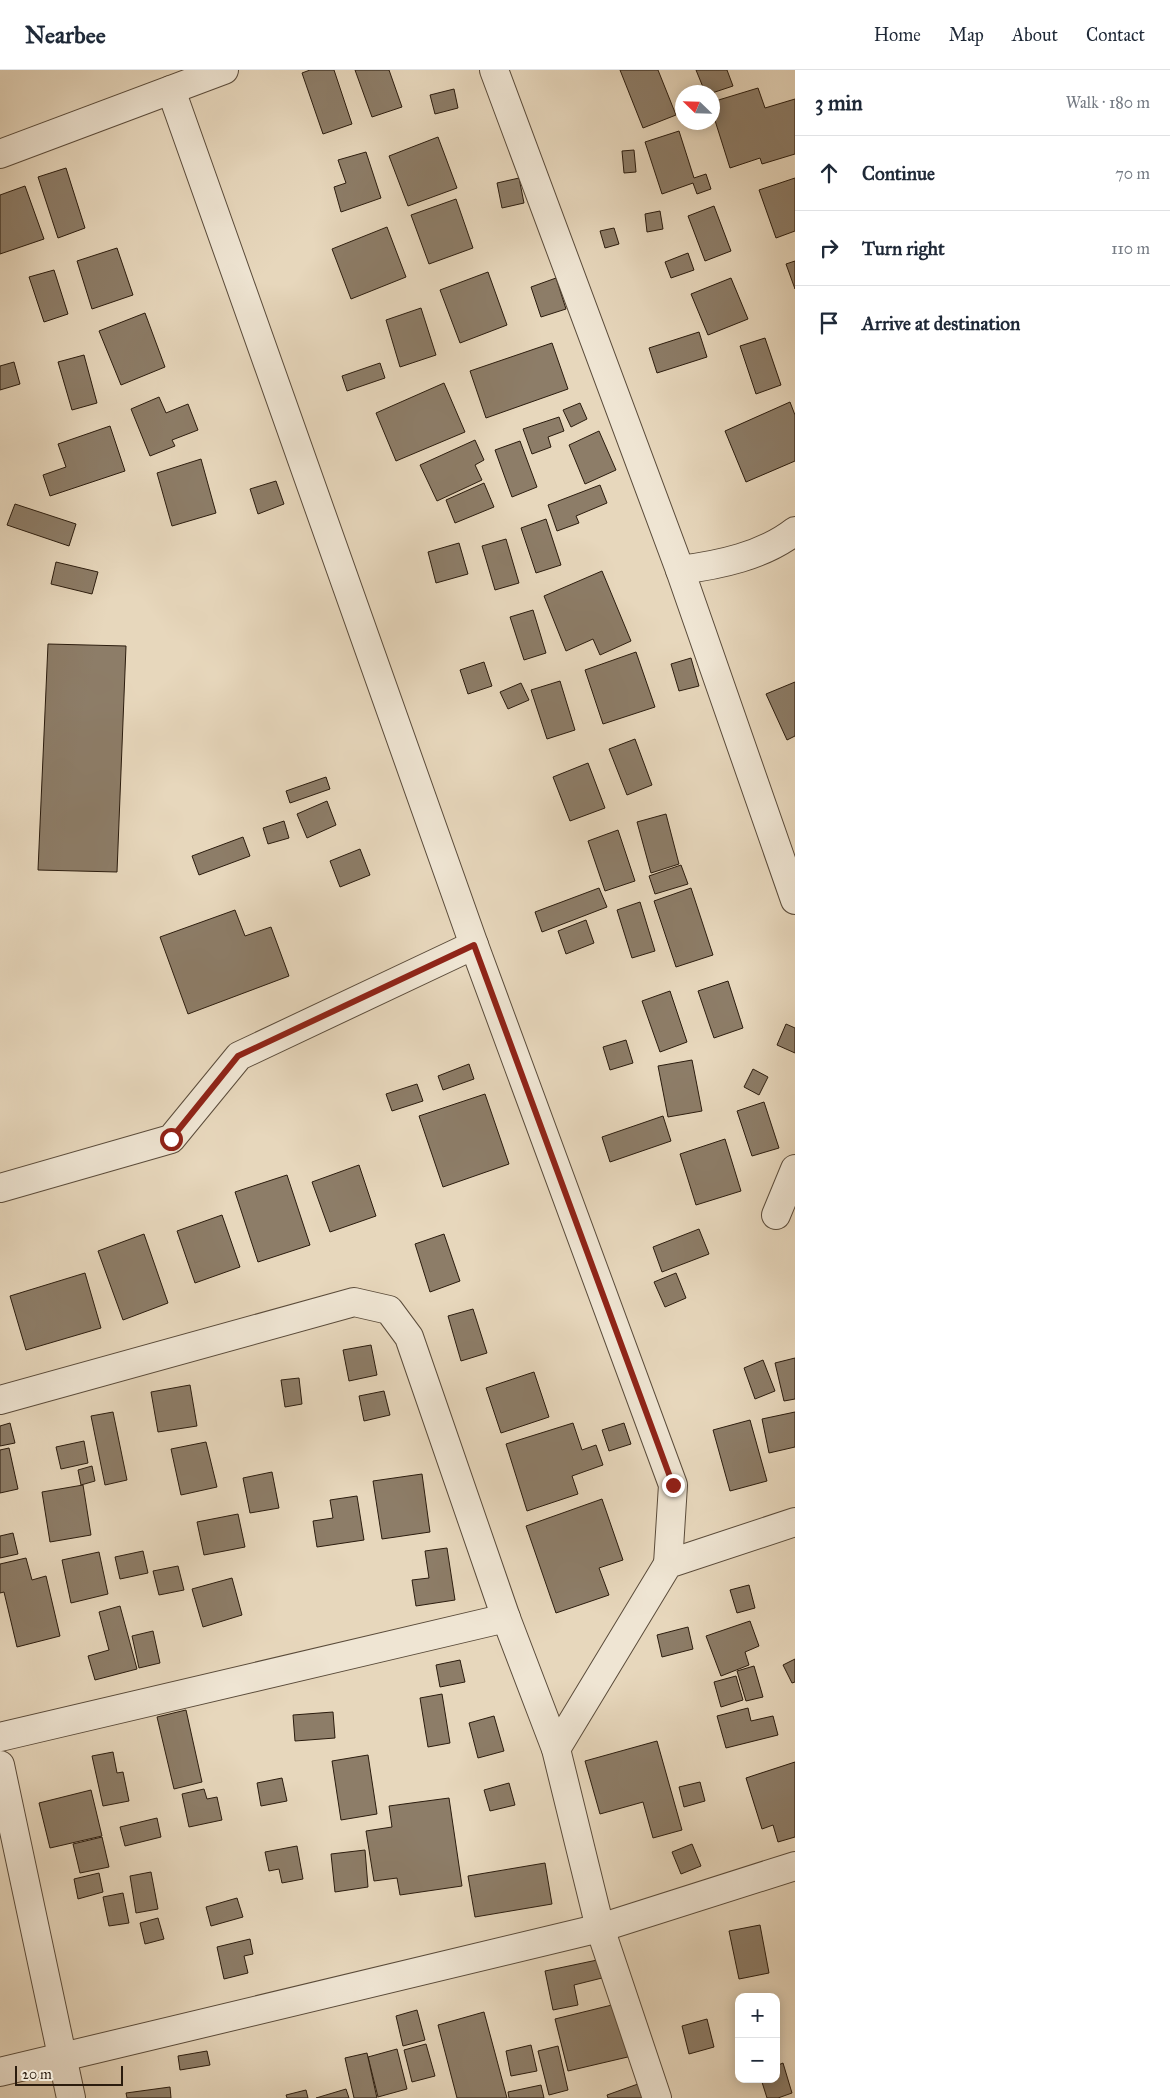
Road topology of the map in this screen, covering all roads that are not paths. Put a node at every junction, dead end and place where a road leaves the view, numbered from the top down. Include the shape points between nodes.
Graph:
1 (224, 70) edge
2 (494, 70) edge
3 (172, 90) junction
4 (0, 154) edge
5 (795, 531) edge
6 (680, 570) junction
7 (795, 900) edge
8 (474, 945) junction
9 (795, 1169) edge
10 (0, 1188) edge
11 (776, 1215) dead end
12 (0, 1400) edge
13 (795, 1522) edge
14 (668, 1564) junction
15 (506, 1618) junction
16 (0, 1737) edge
17 (556, 1749) junction
18 (0, 1765) edge
19 (795, 1866) edge
20 (600, 1928) junction
21 (63, 2057) junction
22 (0, 2072) edge
23 (72, 2098) edge
24 (657, 2098) edge

1 - 3 street
2 - 6 street
3 - 4 street
3 - 8 street
5 - 6 street via 747,556 707,567
6 - 7 street
8 - 10 street via 238,1056 171,1139
8 - 14 street via 673,1485
9 - 11 street
12 - 15 street via 354,1302 389,1310 409,1338
13 - 14 street
14 - 17 street
15 - 16 street
15 - 17 street
17 - 20 street
18 - 21 street
19 - 20 street
20 - 21 street
20 - 24 street
21 - 22 street
21 - 23 street

